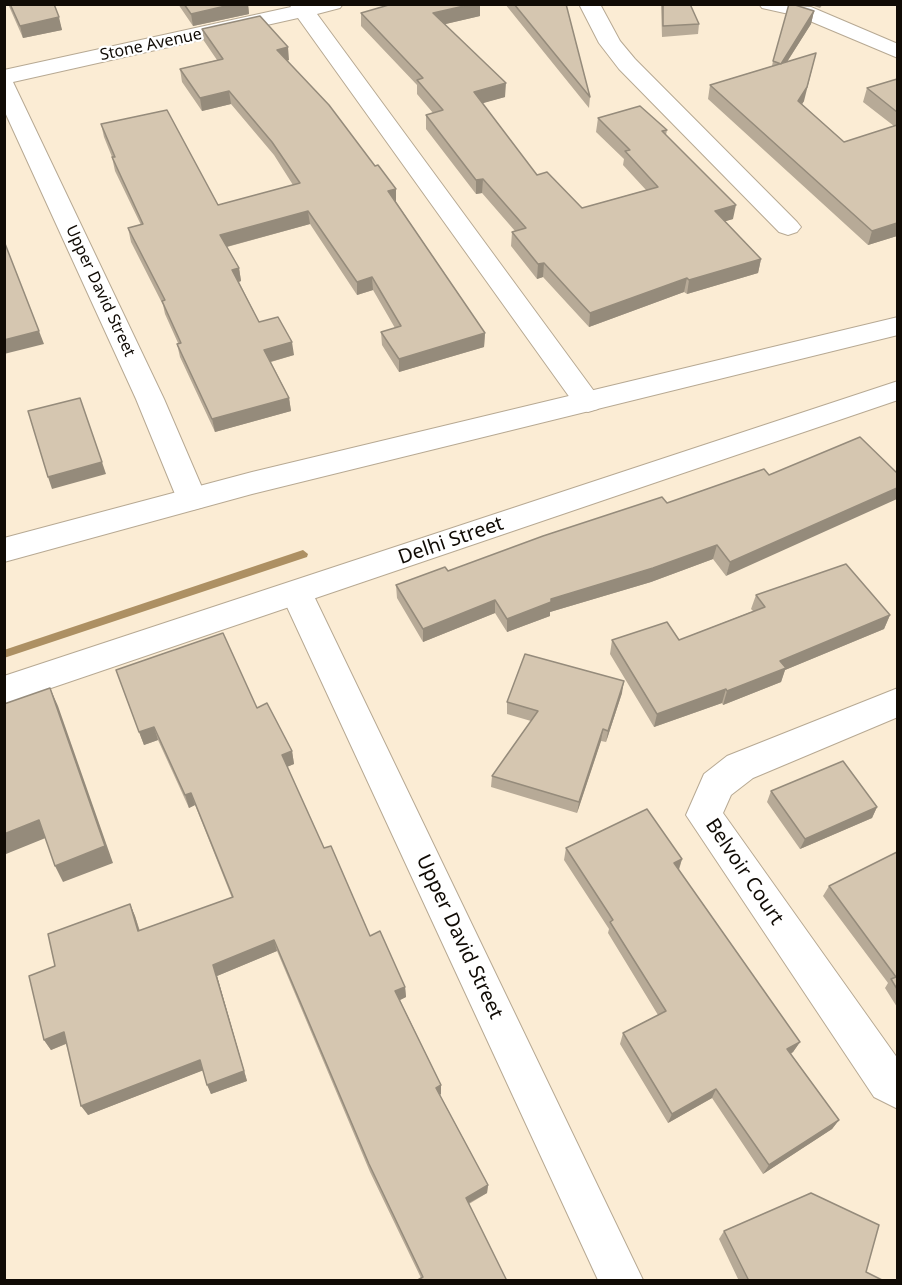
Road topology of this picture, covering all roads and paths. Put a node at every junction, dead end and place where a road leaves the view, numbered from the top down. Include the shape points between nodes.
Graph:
1 (333, 4) edge
2 (589, 4) edge
3 (769, 4) edge
4 (302, 9) edge
5 (897, 52) edge
6 (4, 76) edge
7 (4, 84) edge
8 (788, 227) dead end
9 (897, 326) edge
10 (897, 390) edge
11 (588, 402) junction
12 (192, 500) junction
13 (4, 550) edge
14 (297, 594) junction
15 (4, 690) edge
16 (897, 702) edge
17 (897, 1088) edge
18 (621, 1281) edge

1 - 4 street, Stone Avenue
2 - 8 street via 610,43 627,64
3 - 5 street via 804,11
4 - 6 street, Stone Avenue
4 - 11 street
7 - 12 street, Upper David Street via 150,399
9 - 11 street
10 - 14 street, Delhi Street
11 - 12 street
12 - 13 street
14 - 15 street, Delhi Street
14 - 18 street, Upper David Street
16 - 17 street, Belvoir Court via 740,767 717,785 704,815 889,1082

